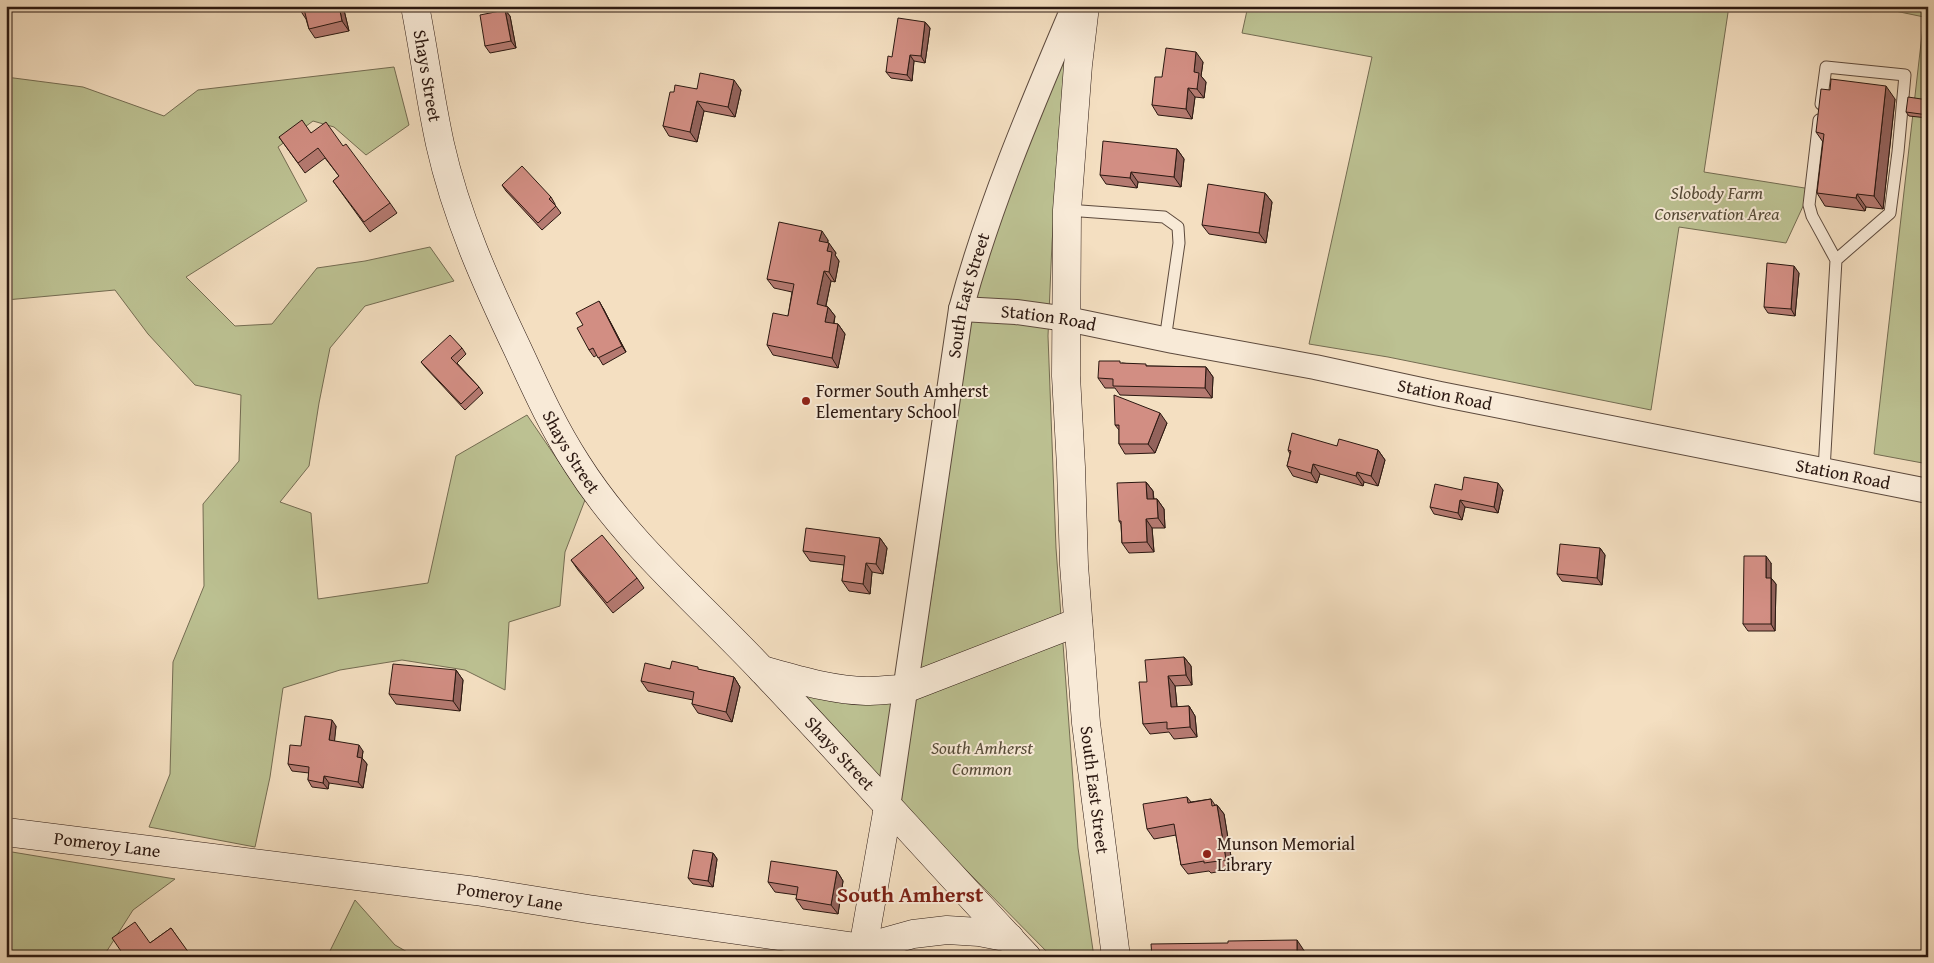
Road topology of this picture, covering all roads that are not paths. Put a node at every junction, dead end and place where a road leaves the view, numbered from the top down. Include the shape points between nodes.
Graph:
1 (415, 6) edge
2 (1074, 6) edge
3 (1085, 6) edge
4 (1067, 210) junction
5 (1836, 260) junction
6 (961, 309) junction
7 (1066, 319) junction
8 (1164, 340) junction
9 (1824, 470) junction
10 (1928, 491) edge
11 (1078, 622) junction
12 (762, 670) junction
13 (905, 689) junction
14 (888, 807) junction
15 (6, 832) edge
16 (1019, 947) edge
17 (862, 952) edge
18 (1116, 957) edge

1 - 12 main road, Shays Street via 440,144 464,226 546,410 577,465 617,519
2 - 6 street, South East Street via 1015,148
3 - 4 main road, South East Street
4 - 7 main road, South East Street
4 - 8 lane via 1164,217 1178,227 1179,243
5 - 5 lane via 1890,213 1905,75 1826,67 1809,206
5 - 9 lane
6 - 7 street, Station Road
6 - 13 street, South East Street
7 - 8 street, Station Road
7 - 11 main road, South East Street
8 - 9 street, Station Road via 1315,367
9 - 10 street, Station Road
11 - 13 main road
11 - 18 main road, South East Street via 1086,723
12 - 13 main road via 847,690
12 - 14 main road, Shays Street
13 - 14 street, South East Street
14 - 16 main road
14 - 17 main road
15 - 17 main road, Pomeroy Lane via 476,891
16 - 17 main road, Pomeroy Lane via 979,932 947,930 913,934

